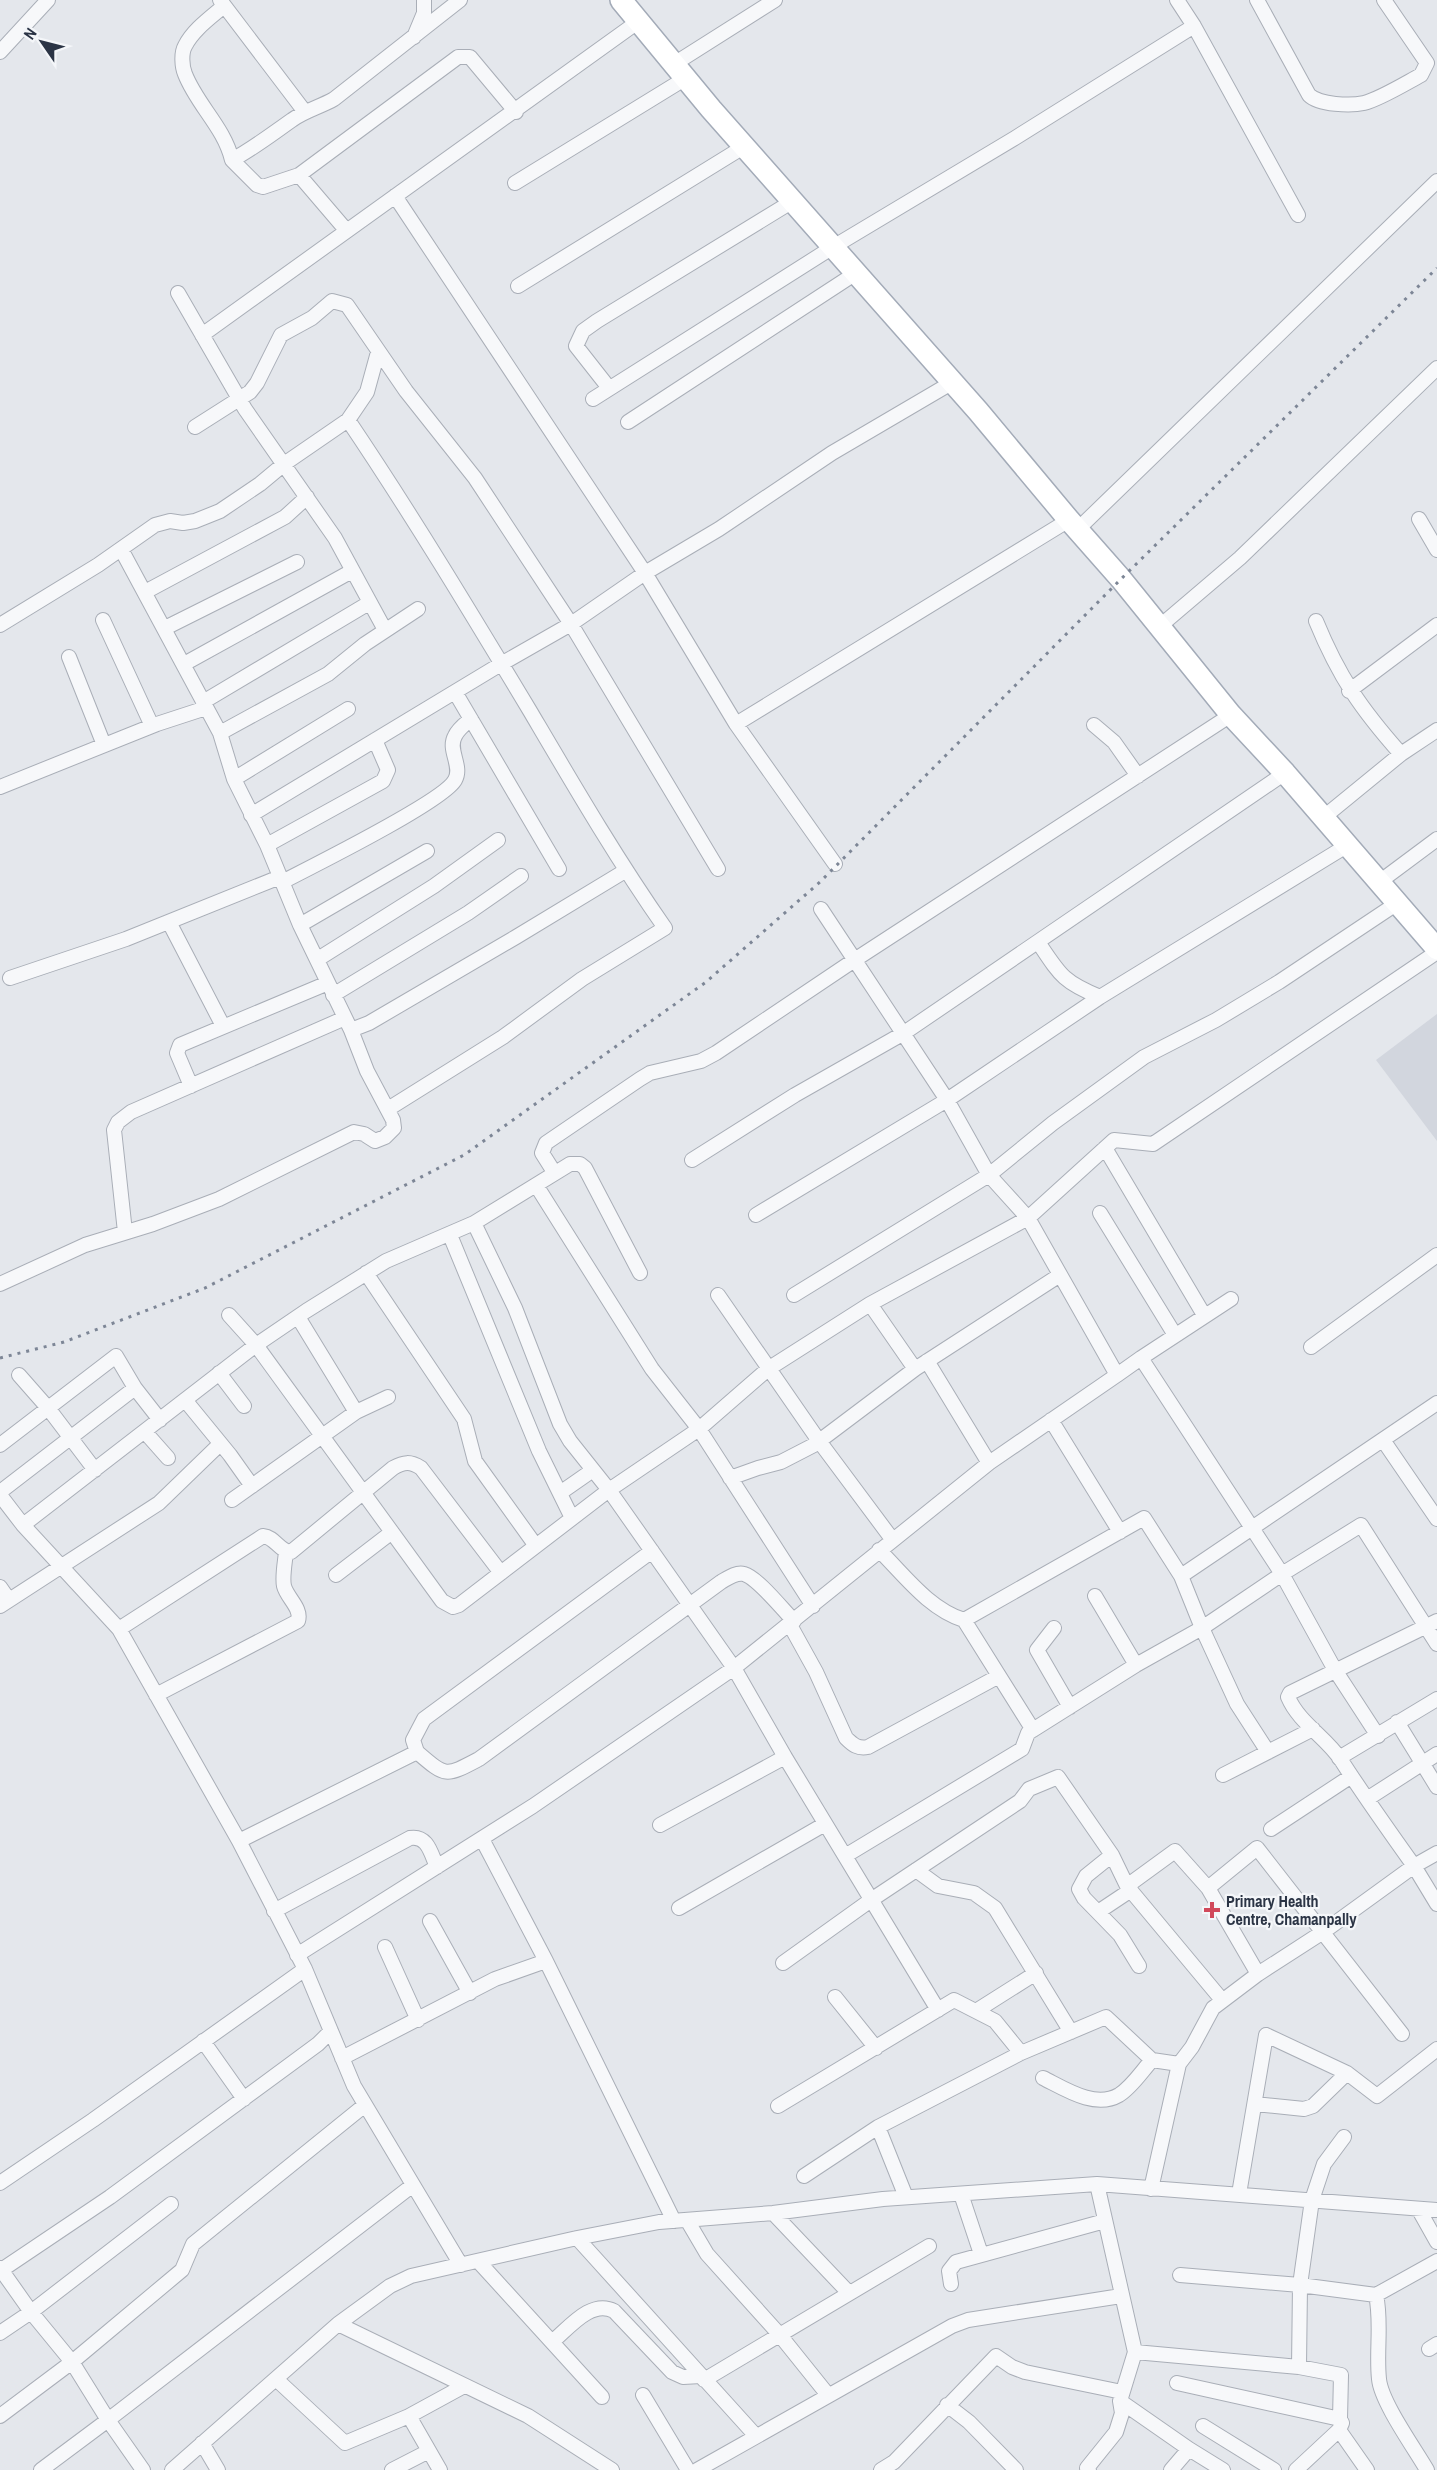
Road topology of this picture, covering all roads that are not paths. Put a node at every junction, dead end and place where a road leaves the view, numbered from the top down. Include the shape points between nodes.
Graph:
1 (48, 0) edge
2 (424, 0) edge
3 (460, 0) edge
4 (621, 0) edge
5 (775, 0) edge
6 (1177, 0) edge
7 (1257, 0) edge
8 (1384, 0) edge
9 (222, 3) edge
10 (639, 21) junction
11 (1194, 26) junction
12 (413, 39) junction
13 (0, 52) edge
14 (1432, 61) edge
15 (680, 71) junction
16 (304, 112) junction
17 (516, 112) junction
18 (746, 146) junction
19 (232, 160) junction
20 (298, 175) junction
21 (1437, 181) edge
22 (515, 183) dead end
23 (395, 196) junction
24 (793, 201) junction
25 (1298, 215) dead end
26 (346, 230) junction
27 (833, 247) junction
28 (855, 273) junction
29 (518, 286) dead end
30 (178, 293) dead end
31 (202, 334) junction
32 (378, 352) junction
33 (1437, 368) edge
34 (953, 382) junction
35 (609, 388) junction
36 (240, 399) junction
37 (593, 399) dead end
38 (348, 420) junction
39 (628, 422) dead end
40 (195, 427) dead end
41 (284, 464) junction
42 (307, 496) junction
43 (1419, 519) dead end
44 (1073, 525) junction
45 (122, 549) junction
46 (1437, 550) edge
47 (297, 562) dead end
48 (352, 571) junction
49 (645, 573) junction
50 (145, 592) junction
51 (369, 603) junction
52 (418, 609) dead end
53 (103, 620) dead end
54 (1316, 621) dead end
55 (571, 624) junction
56 (0, 625) edge
57 (1437, 626) edge
58 (1159, 627) junction
59 (165, 628) junction
60 (385, 630) junction
61 (69, 657) dead end
62 (184, 664) junction
63 (501, 664) junction
64 (1349, 691) junction
65 (456, 692) junction
66 (205, 705) junction
67 (348, 710) dead end
68 (1231, 716) junction
69 (471, 719) junction
70 (736, 724) junction
71 (1094, 725) dead end
72 (152, 726) junction
73 (1437, 730) edge
74 (220, 733) junction
75 (375, 740) junction
76 (104, 746) junction
77 (1401, 754) junction
78 (1285, 773) junction
79 (1138, 776) junction
80 (234, 778) junction
81 (0, 787) edge
82 (251, 815) junction
83 (1324, 817) junction
84 (1437, 839) edge
85 (498, 840) dead end
86 (267, 845) junction
87 (1348, 845) junction
88 (427, 851) dead end
89 (835, 864) dead end
90 (559, 869) dead end
91 (718, 869) dead end
92 (625, 871) junction
93 (521, 876) dead end
94 (281, 879) junction
95 (1378, 882) junction
96 (1396, 904) junction
97 (821, 909) dead end
98 (169, 922) junction
99 (300, 925) junction
100 (1038, 942) junction
101 (1437, 951) edge
102 (318, 959) junction
103 (856, 959) junction
104 (10, 978) dead end
105 (331, 989) junction
106 (1100, 997) junction
107 (348, 1024) junction
108 (223, 1026) junction
109 (904, 1033) junction
110 (191, 1086) junction
111 (947, 1100) junction
112 (388, 1109) junction
113 (1105, 1148) junction
114 (692, 1160) dead end
115 (554, 1172) junction
116 (989, 1175) junction
117 (536, 1185) junction
118 (1100, 1213) dead end
119 (756, 1215) dead end
120 (1028, 1218) junction
121 (474, 1223) junction
122 (125, 1232) junction
123 (450, 1235) junction
124 (1437, 1255) edge
125 (366, 1273) junction
126 (640, 1273) dead end
127 (1060, 1275) junction
128 (0, 1284) edge
129 (794, 1294) dead end
130 (718, 1295) dead end
131 (1231, 1299) dead end
132 (870, 1304) junction
133 (229, 1315) dead end
134 (1204, 1315) junction
135 (298, 1317) junction
136 (1175, 1335) junction
137 (256, 1345) junction
138 (1311, 1347) dead end
139 (1141, 1358) junction
140 (927, 1361) junction
141 (768, 1369) junction
142 (915, 1369) junction
143 (219, 1373) junction
144 (19, 1375) dead end
145 (1117, 1375) junction
146 (135, 1388) junction
147 (388, 1397) dead end
148 (185, 1400) junction
149 (1437, 1404) edge
150 (244, 1406) dead end
151 (48, 1408) junction
152 (356, 1412) junction
153 (160, 1420) junction
154 (1051, 1420) junction
155 (699, 1429) junction
156 (145, 1432) junction
157 (321, 1435) junction
158 (70, 1438) junction
159 (1383, 1440) junction
160 (819, 1441) junction
161 (220, 1444) junction
162 (0, 1445) edge
163 (168, 1458) dead end
164 (989, 1463) junction
165 (95, 1470) junction
166 (593, 1470) junction
167 (730, 1479) junction
168 (252, 1486) junction
169 (609, 1490) junction
170 (0, 1493) edge
171 (560, 1493) junction
172 (363, 1494) junction
173 (232, 1500) dead end
174 (572, 1518) junction
175 (1437, 1519) edge
176 (23, 1525) junction
177 (1253, 1527) junction
178 (392, 1532) junction
179 (1120, 1532) junction
180 (892, 1539) junction
181 (536, 1546) junction
182 (879, 1550) junction
183 (652, 1551) junction
184 (286, 1552) junction
185 (61, 1566) junction
186 (501, 1573) junction
187 (1282, 1574) junction
188 (336, 1575) dead end
189 (1181, 1576) junction
190 (0, 1587) edge
191 (1095, 1596) dead end
192 (5, 1603) edge
193 (688, 1605) junction
194 (813, 1606) junction
195 (964, 1620) junction
196 (792, 1623) junction
197 (1432, 1624) edge
198 (1054, 1628) dead end
199 (1202, 1628) junction
200 (119, 1629) junction
201 (1437, 1644) edge
202 (1136, 1665) junction
203 (734, 1668) junction
204 (1335, 1670) junction
205 (999, 1676) junction
206 (156, 1695) junction
207 (1437, 1700) edge
208 (1070, 1707) junction
209 (1397, 1722) junction
210 (1313, 1729) junction
211 (1033, 1730) junction
212 (1378, 1736) junction
213 (417, 1752) junction
214 (1268, 1752) junction
215 (1437, 1754) edge
216 (785, 1756) junction
217 (1339, 1758) junction
218 (1422, 1764) junction
219 (1223, 1775) dead end
220 (1350, 1776) junction
221 (1437, 1787) edge
222 (1367, 1799) junction
223 (825, 1824) junction
224 (660, 1825) dead end
225 (1271, 1829) dead end
226 (482, 1839) junction
227 (239, 1841) junction
228 (1437, 1854) edge
229 (1112, 1855) junction
230 (845, 1856) junction
231 (1414, 1866) junction
232 (437, 1868) junction
233 (916, 1870) junction
234 (1129, 1888) junction
235 (1208, 1888) junction
236 (871, 1900) junction
237 (1437, 1904) edge
238 (679, 1908) dead end
239 (274, 1911) junction
240 (1098, 1912) junction
241 (430, 1921) dead end
242 (1323, 1932) junction
243 (385, 1947) dead end
244 (297, 1955) junction
245 (546, 1961) junction
246 (783, 1963) dead end
247 (1138, 1966) dead end
248 (305, 1969) junction
249 (1036, 1973) junction
250 (1258, 1974) junction
251 (470, 1993) junction
252 (834, 1997) dead end
253 (1222, 2000) junction
254 (938, 2010) junction
255 (976, 2011) junction
256 (418, 2020) junction
257 (331, 2031) junction
258 (1071, 2032) junction
259 (1402, 2034) dead end
260 (203, 2042) junction
261 (876, 2048) junction
262 (1437, 2049) edge
263 (1021, 2053) junction
264 (342, 2058) junction
265 (1152, 2060) junction
266 (1179, 2064) junction
267 (1347, 2073) junction
268 (1043, 2078) dead end
269 (244, 2099) junction
270 (1255, 2104) junction
271 (365, 2105) junction
272 (778, 2106) dead end
273 (878, 2127) junction
274 (1344, 2137) dead end
275 (804, 2176) dead end
276 (1, 2181) edge
277 (1097, 2184) junction
278 (413, 2185) junction
279 (1151, 2188) junction
280 (961, 2194) junction
281 (1239, 2194) junction
282 (906, 2198) junction
283 (1312, 2200) junction
284 (171, 2204) dead end
285 (1419, 2210) junction
286 (1437, 2210) edge
287 (773, 2213) junction
288 (680, 2220) junction
289 (1105, 2221) junction
290 (577, 2238) junction
291 (1437, 2242) edge
292 (929, 2246) dead end
293 (981, 2254) junction
294 (478, 2261) junction
295 (1437, 2261) edge
296 (461, 2265) junction
297 (0, 2269) edge
298 (1180, 2275) dead end
299 (951, 2284) dead end
300 (1300, 2285) junction
301 (849, 2293) junction
302 (1376, 2295) junction
303 (1121, 2296) junction
304 (31, 2312) junction
305 (338, 2324) junction
306 (0, 2333) edge
307 (779, 2334) junction
308 (552, 2342) junction
309 (1135, 2352) junction
310 (72, 2362) junction
311 (1299, 2367) junction
312 (703, 2378) junction
313 (276, 2379) junction
314 (1177, 2383) dead end
315 (464, 2386) junction
316 (643, 2395) dead end
317 (828, 2395) junction
318 (602, 2397) dead end
319 (1121, 2397) junction
320 (947, 2405) junction
321 (0, 2416) edge
322 (409, 2416) junction
323 (108, 2420) junction
324 (1340, 2424) junction
325 (1203, 2426) dead end
326 (756, 2436) junction
327 (202, 2443) junction
328 (1189, 2449) junction
329 (429, 2451) junction
330 (1087, 2469) edge
331 (41, 2470) edge
332 (142, 2470) edge
333 (172, 2470) edge
334 (218, 2470) edge
335 (392, 2470) edge
336 (440, 2470) edge
337 (612, 2470) edge
338 (688, 2470) edge
339 (697, 2470) edge
340 (881, 2470) edge
341 (1016, 2470) edge
342 (1171, 2470) edge
343 (1222, 2470) edge
344 (1274, 2470) edge
345 (1296, 2470) edge
346 (1367, 2470) edge
347 (1427, 2470) edge

1 - 13 street
2 - 12 street via 424,13
3 - 12 street
4 - 10 main road
5 - 15 street
6 - 11 street
7 - 14 street via 1309,94 1319,102 1364,103 1421,75
8 - 14 street
9 - 16 street
9 - 19 street via 191,37 183,49 183,58 184,72 220,130
10 - 15 main road
10 - 17 street
11 - 25 street
11 - 27 street
12 - 16 street via 334,99
15 - 18 main road
15 - 22 street
16 - 19 street via 260,145
17 - 20 street via 470,57 458,57
17 - 23 street
18 - 24 main road
18 - 29 street
19 - 20 street via 263,187
20 - 26 street
21 - 44 street
23 - 26 street
23 - 49 street
24 - 27 main road
24 - 35 street via 584,331 576,345
26 - 31 street
27 - 28 main road
27 - 35 street
28 - 34 main road
28 - 39 street
30 - 31 street
31 - 36 street
32 - 36 street via 347,305 332,301 312,318 281,335 257,384
32 - 38 street via 367,392
32 - 55 street via 475,478
33 - 58 street via 1239,558
34 - 44 main road
34 - 49 street via 832,453
35 - 37 street
36 - 40 street
36 - 41 street
38 - 41 street
38 - 63 street via 400,497
41 - 42 street
41 - 45 street via 220,511 195,521 155,525
42 - 48 street
42 - 50 street via 285,517
43 - 46 street
44 - 58 main road
44 - 70 street
45 - 50 street
45 - 56 street
47 - 59 street
48 - 51 street
48 - 62 street
49 - 55 street
49 - 70 street
50 - 59 street
51 - 60 street
51 - 66 street
52 - 60 street
53 - 72 street
54 - 64 street
55 - 63 street
55 - 91 street
57 - 64 street
58 - 68 main road
59 - 62 street
60 - 74 street via 328,674
61 - 76 street
62 - 66 street
63 - 65 street
63 - 92 street
64 - 77 street
65 - 69 street
65 - 75 street
66 - 72 street
66 - 74 street
67 - 80 street
68 - 78 main road
68 - 79 street
69 - 90 street
69 - 94 street via 452,742 457,772 446,790 380,830
70 - 89 street
71 - 79 street via 1114,742
72 - 76 street
73 - 77 street
74 - 80 street
75 - 82 street
75 - 86 street via 388,770 383,781
76 - 81 street
77 - 83 street
78 - 83 main road
78 - 100 street
79 - 103 street
80 - 82 street
82 - 86 street
83 - 87 main road
84 - 95 street
85 - 102 street via 434,886
86 - 94 street
87 - 95 main road
87 - 106 street
88 - 99 street
92 - 107 street via 369,1023
92 - 112 street via 665,927
93 - 105 street via 468,914
94 - 98 street
94 - 99 street
95 - 96 main road
96 - 101 main road
96 - 116 street via 1279,982 1144,1057
97 - 103 street
98 - 104 street
98 - 108 street
99 - 102 street
100 - 106 street via 1060,976
100 - 109 street
101 - 113 street via 1153,1144 1114,1140
102 - 105 street
103 - 109 street
103 - 115 street via 716,1053 688,1065 650,1073 546,1143 542,1153
105 - 107 street
105 - 108 street
106 - 111 street
107 - 110 street
107 - 112 street
108 - 110 street via 177,1048
109 - 111 street
109 - 114 street
110 - 122 street via 131,1112 114,1130
111 - 116 street
111 - 119 street
112 - 122 street via 394,1128 385,1137 375,1141 354,1132 219,1199
113 - 120 street
113 - 134 street
115 - 117 street
115 - 126 street via 575,1163 585,1168
116 - 120 street
116 - 129 street
117 - 121 street
117 - 155 street via 652,1369
118 - 136 street
120 - 127 street
120 - 132 street
121 - 123 street
121 - 166 street via 515,1308 561,1424
122 - 128 street via 85,1245
123 - 125 street
123 - 171 street via 508,1379
124 - 138 street
125 - 135 street
125 - 181 street via 464,1419 475,1461
127 - 140 street
127 - 145 street
130 - 141 street
131 - 134 street
132 - 141 street
132 - 142 street
133 - 137 street
134 - 136 street
135 - 137 street
135 - 152 street
136 - 139 street
137 - 143 street
137 - 157 street
139 - 145 street
139 - 177 street
140 - 142 street
140 - 164 street
141 - 155 street
141 - 160 street
142 - 160 street
143 - 148 street
143 - 150 street
144 - 151 street
145 - 154 street
146 - 151 street via 116,1356
146 - 153 street
146 - 158 street
147 - 152 street
148 - 153 street
148 - 161 street
149 - 159 street
151 - 158 street
151 - 162 street
152 - 157 street
153 - 156 street
154 - 164 street
154 - 179 street
155 - 167 street
155 - 169 street
156 - 163 street
156 - 165 street
157 - 168 street
157 - 172 street
158 - 165 street
158 - 170 street
159 - 175 street
159 - 177 street
160 - 167 street via 781,1462
160 - 180 street
161 - 168 street
161 - 185 street via 159,1503
164 - 180 street
165 - 176 street
166 - 169 street
166 - 171 street
167 - 194 street
168 - 173 street
169 - 174 street
169 - 183 street
170 - 176 street
171 - 174 street
172 - 178 street
172 - 184 street via 298,1548
172 - 186 street via 393,1468 403,1462 413,1463 421,1468
174 - 181 street
176 - 185 street
177 - 187 street
177 - 189 street
178 - 186 street via 442,1601 453,1607
178 - 188 street
179 - 189 street via 1144,1518
179 - 195 street
180 - 182 street
181 - 186 street
182 - 194 street
182 - 195 street via 933,1605
183 - 193 street
183 - 213 street via 424,1719 413,1740
184 - 200 street via 263,1536
184 - 206 street via 284,1586 300,1617 298,1622
185 - 192 street
185 - 200 street
187 - 197 street via 1361,1525
187 - 199 street
187 - 204 street
189 - 199 street
190 - 192 street
191 - 202 street
193 - 196 street via 721,1582 743,1574 753,1579
193 - 203 street
193 - 213 street via 472,1763 445,1773
194 - 196 street
195 - 205 street
196 - 203 street
196 - 205 street via 846,1738 861,1748
197 - 201 street
197 - 204 street
198 - 208 street via 1036,1650
199 - 202 street
199 - 214 street via 1237,1704
200 - 206 street
202 - 208 street
203 - 216 street
203 - 226 street
204 - 210 street via 1288,1697
204 - 212 street
205 - 211 street
206 - 227 street
207 - 209 street
208 - 211 street
209 - 212 street
209 - 218 street
210 - 214 street
210 - 217 street
211 - 230 street via 1026,1736 1022,1749
212 - 217 street
213 - 227 street
214 - 219 street
215 - 218 street
216 - 223 street
216 - 224 street
217 - 220 street
218 - 221 street
218 - 222 street
220 - 222 street
220 - 225 street
222 - 231 street
223 - 230 street
223 - 238 street
226 - 232 street
226 - 245 street
227 - 239 street
228 - 231 street
229 - 233 street via 1058,1777 1029,1789 1020,1801
229 - 234 street
229 - 240 street via 1086,1876 1079,1889
230 - 236 street
231 - 237 street
231 - 242 street
232 - 239 street via 426,1843 421,1838 410,1838
232 - 244 street
233 - 236 street
233 - 249 street via 938,1886 974,1893 995,1908
234 - 235 street via 1175,1851
234 - 240 street
234 - 253 street
235 - 242 street via 1257,1848
235 - 250 street
236 - 246 street
236 - 254 street
239 - 244 street
240 - 247 street via 1120,1935
241 - 251 street
242 - 250 street
242 - 259 street
243 - 256 street
244 - 248 street
245 - 251 street via 495,1979
245 - 288 street
248 - 257 street
248 - 260 street
249 - 255 street
249 - 258 street
250 - 253 street
251 - 256 street
252 - 261 street
253 - 266 street via 1213,2008
254 - 255 street via 954,2000
254 - 261 street
255 - 263 street via 995,2021
256 - 264 street
257 - 264 street
257 - 269 street
258 - 263 street
258 - 265 street via 1106,2017
260 - 269 street
260 - 276 street
261 - 272 street
262 - 267 street via 1377,2096
263 - 273 street
264 - 271 street
265 - 266 street
265 - 268 street via 1126,2089 1110,2098 1079,2096
266 - 279 street
267 - 270 street via 1313,2106 1304,2109
267 - 270 street via 1266,2035
269 - 297 street via 110,2197
270 - 281 street
271 - 278 street
271 - 310 street via 193,2244 182,2270
273 - 275 street
273 - 282 street
274 - 283 street via 1324,2164
277 - 279 street
277 - 280 street
277 - 289 street
278 - 296 street
278 - 323 street
279 - 281 street
280 - 282 street
280 - 293 street
281 - 283 street
282 - 287 street
283 - 285 street
283 - 300 street
284 - 304 street
285 - 286 street
285 - 291 street
287 - 288 street
287 - 301 street
288 - 290 street
288 - 307 street
289 - 293 street
289 - 303 street
290 - 294 street
290 - 312 street
292 - 301 street
293 - 299 street via 951,2265
294 - 296 street
294 - 308 street
295 - 302 street
296 - 305 street via 411,2276 390,2286
297 - 304 street
298 - 300 street
300 - 302 street
300 - 311 street
301 - 307 street
302 - 347 street via 1379,2382
303 - 309 street
303 - 317 street via 968,2320 935,2334
304 - 306 street
304 - 310 street
305 - 313 street
305 - 315 street
307 - 312 street
307 - 317 street
308 - 312 street via 591,2309 606,2307 672,2372
308 - 318 street
309 - 311 street
309 - 319 street
310 - 321 street
310 - 323 street
311 - 324 street via 1341,2375
312 - 326 street
313 - 322 street via 345,2442
313 - 327 street
314 - 324 street
315 - 322 street
315 - 337 street via 528,2416
316 - 338 street
317 - 326 street
319 - 320 street via 1025,2372 996,2356
319 - 328 street
319 - 330 street via 1122,2413 1116,2432
320 - 340 street via 894,2462
320 - 341 street
322 - 329 street
323 - 331 street
323 - 332 street
324 - 345 street
324 - 346 street
325 - 344 street
326 - 339 street
327 - 333 street
327 - 334 street
328 - 342 street
328 - 343 street
329 - 335 street
329 - 336 street

